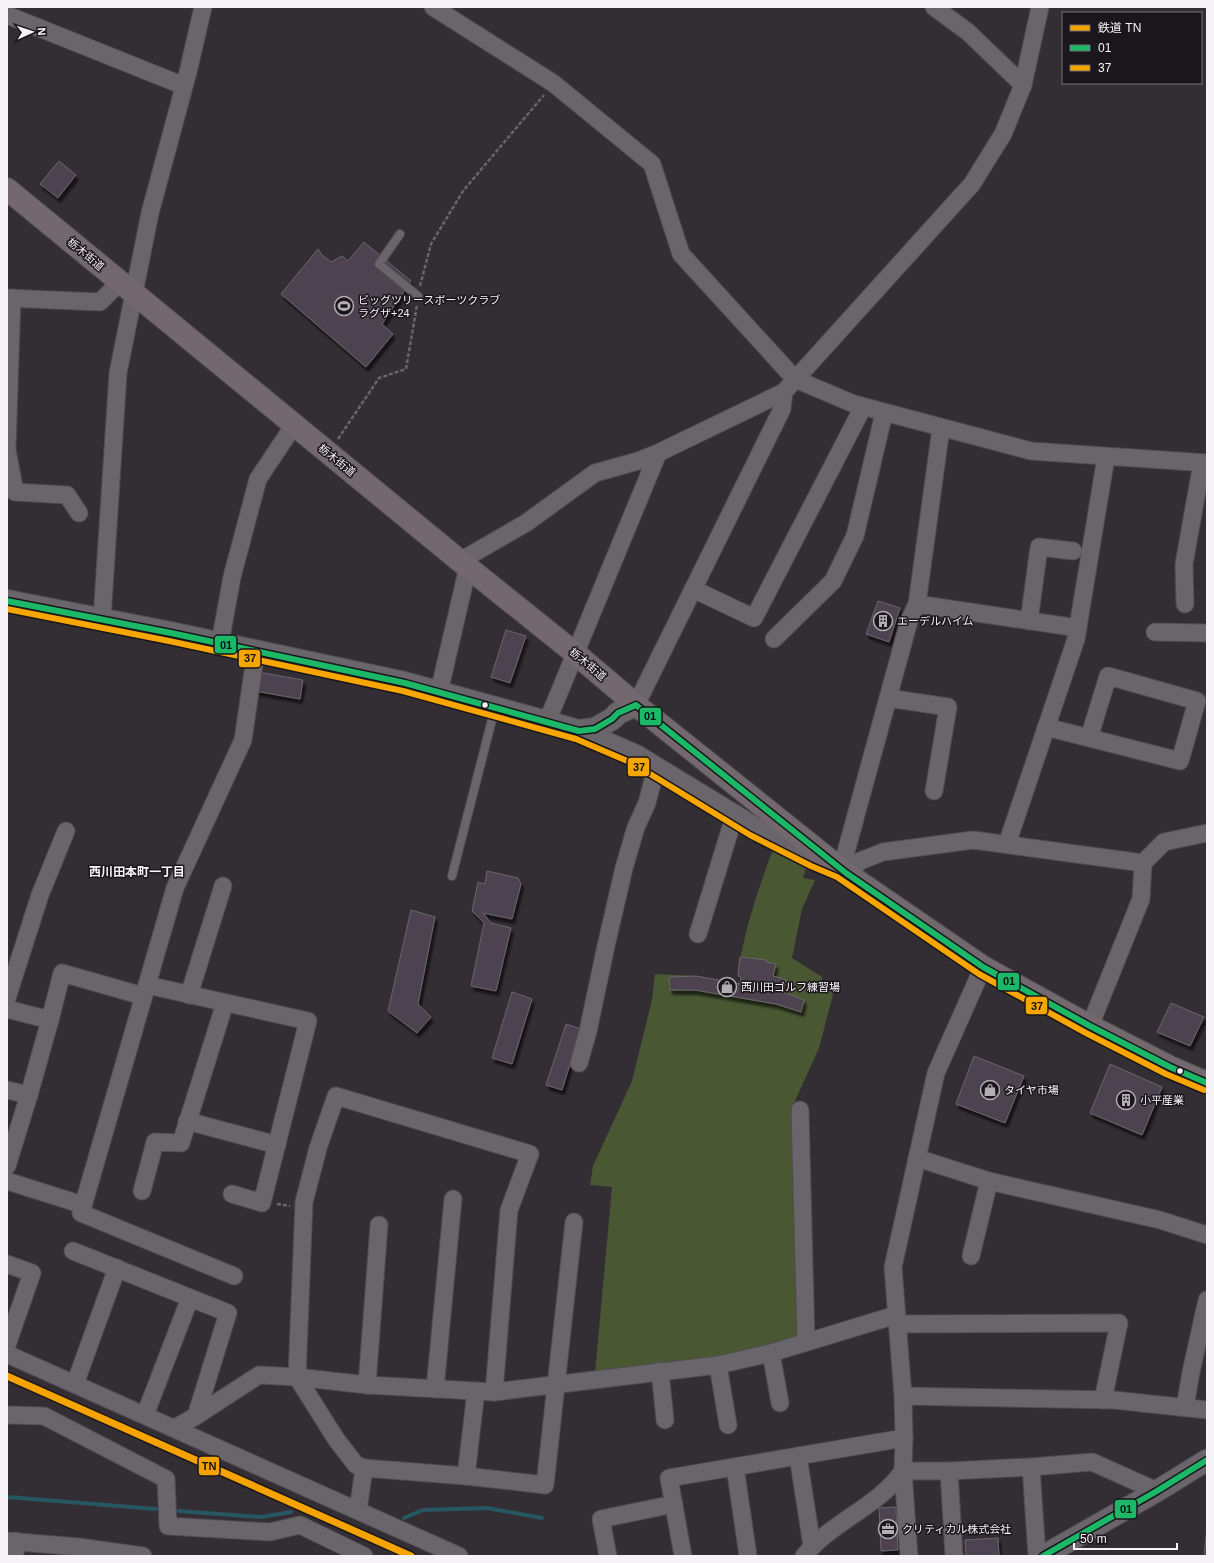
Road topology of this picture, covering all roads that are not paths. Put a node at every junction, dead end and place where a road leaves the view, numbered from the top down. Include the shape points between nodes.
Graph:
1 (204, 7) edge
2 (433, 7) edge
3 (934, 7) edge
4 (1040, 7) edge
5 (7, 15) edge
6 (1023, 85) junction
7 (184, 86) junction
8 (7, 189) edge
9 (400, 234) dead end
10 (127, 288) junction
11 (418, 296) road end
12 (9, 298) edge
13 (789, 385) junction
14 (863, 407) junction
15 (884, 412) junction
16 (294, 425) junction
17 (940, 428) junction
18 (7, 447) edge
19 (7, 450) edge
20 (658, 453) junction
21 (1106, 457) junction
22 (1204, 463) edge
23 (79, 513) dead end
24 (1073, 551) dead end
25 (464, 564) junction
26 (694, 589) junction
27 (7, 601) edge
28 (917, 604) junction
29 (1185, 604) dead end
30 (102, 619) junction
31 (1029, 621) junction
32 (1078, 628) junction
33 (1155, 632) dead end
34 (1207, 633) edge
35 (774, 639) dead end
36 (220, 643) junction
37 (256, 651) junction
38 (576, 654) junction
39 (608, 682) junction
40 (439, 692) junction
41 (888, 698) junction
42 (636, 705) junction
43 (495, 708) junction
44 (547, 722) junction
45 (1046, 727) junction
46 (587, 730) junction
47 (1089, 738) junction
48 (656, 768) junction
49 (934, 791) dead end
50 (734, 817) junction
51 (66, 831) dead end
52 (1207, 833) edge
53 (1007, 844) junction
54 (1143, 863) junction
55 (844, 871) junction
56 (452, 876) dead end
57 (223, 886) dead end
58 (698, 934) dead end
59 (984, 967) junction
60 (145, 991) junction
61 (189, 995) junction
62 (7, 998) edge
63 (225, 1003) junction
64 (7, 1009) edge
65 (50, 1020) junction
66 (1090, 1026) junction
67 (578, 1063) dead end
68 (1207, 1084) edge
69 (7, 1090) edge
70 (28, 1095) junction
71 (800, 1110) dead end
72 (187, 1121) junction
73 (277, 1145) junction
74 (917, 1158) junction
75 (7, 1166) edge
76 (7, 1181) edge
77 (988, 1181) junction
78 (142, 1190) dead end
79 (232, 1194) dead end
80 (453, 1198) dead end
81 (83, 1205) junction
82 (574, 1222) dead end
83 (379, 1225) dead end
84 (1207, 1235) edge
85 (74, 1251) dead end
86 (971, 1256) dead end
87 (7, 1264) edge
88 (117, 1268) junction
89 (234, 1276) dead end
90 (190, 1298) junction
91 (1207, 1300) edge
92 (897, 1320) junction
93 (806, 1342) junction
94 (7, 1345) edge
95 (771, 1353) junction
96 (7, 1354) edge
97 (718, 1365) junction
98 (660, 1372) junction
99 (297, 1377) junction
100 (75, 1384) junction
101 (556, 1384) junction
102 (367, 1386) junction
103 (435, 1389) junction
104 (476, 1391) junction
105 (494, 1392) junction
106 (902, 1396) junction
107 (1103, 1400) junction
108 (780, 1403) dead end
109 (1186, 1407) junction
110 (1207, 1410) edge
111 (7, 1415) edge
112 (145, 1415) junction
113 (196, 1416) junction
114 (665, 1420) dead end
115 (728, 1425) dead end
116 (175, 1428) junction
117 (904, 1438) junction
118 (798, 1456) junction
119 (1207, 1460) edge
120 (735, 1467) junction
121 (1031, 1467) junction
122 (364, 1468) junction
123 (903, 1471) junction
124 (948, 1471) junction
125 (466, 1476) junction
126 (1157, 1491) junction
127 (674, 1504) junction
128 (358, 1511) junction
129 (12, 1546) edge
130 (808, 1551) edge
131 (1044, 1555) edge
132 (143, 1556) edge
133 (363, 1556) edge
134 (459, 1556) edge
135 (608, 1556) edge
136 (683, 1556) edge
137 (748, 1556) edge
138 (909, 1556) edge
139 (954, 1556) edge

1 - 7 street
2 - 13 street via 553,83 652,164 681,254
3 - 6 street via 968,32
4 - 6 street
5 - 7 street
6 - 13 street via 1003,134 972,184
7 - 10 street
8 - 10 main road, 栃木街道
9 - 11 lane via 379,264
10 - 12 street via 100,302
10 - 16 main road, 栃木街道
10 - 30 street via 124,339 118,373
12 - 18 street
13 - 14 street
13 - 20 street
13 - 26 street via 782,409
14 - 15 street
14 - 26 street via 754,618
15 - 17 street
15 - 35 street via 855,536 833,581
16 - 25 main road, 栃木街道
16 - 36 street via 258,479 232,577
17 - 21 street via 1031,451
17 - 28 street
19 - 23 street via 15,492 67,495
20 - 25 street via 595,473
20 - 38 street
21 - 22 street
21 - 32 street
22 - 29 street via 1184,564
24 - 31 street via 1039,547
25 - 38 main road, 栃木街道
25 - 40 street
26 - 42 street
27 - 30 main road
28 - 31 street
28 - 41 street via 909,621
30 - 36 main road
31 - 32 street
32 - 45 street
33 - 34 street
36 - 37 main road
37 - 40 main road
37 - 60 street via 243,740 175,888
38 - 39 main road, 栃木街道
38 - 44 street
39 - 42 main road, 栃木街道
39 - 46 main road via 611,702 604,719
40 - 43 main road
41 - 49 street via 948,707
41 - 55 street
42 - 46 main road
42 - 55 main road, 栃木街道
43 - 44 main road
43 - 56 lane
44 - 46 main road
45 - 47 street
45 - 53 street
46 - 48 main road
46 - 50 main road via 641,752 731,807 734,810
47 - 47 street via 1180,761 1197,702 1108,676
48 - 50 main road
48 - 67 street via 624,868 588,1032
50 - 55 main road
50 - 58 street
51 - 62 street via 40,895
52 - 54 street via 1164,842
53 - 54 street
53 - 55 street via 973,840 882,852
54 - 66 street via 1141,899
55 - 59 main road, 栃木街道
57 - 61 street
59 - 66 main road, 栃木街道
59 - 74 street via 936,1073
60 - 61 street
60 - 65 street via 62,973
60 - 81 street
61 - 63 street
63 - 72 street
63 - 73 street via 308,1022
64 - 65 street
65 - 70 street
66 - 68 main road, 栃木街道
69 - 70 street
70 - 75 street
71 - 93 street
72 - 73 street
72 - 78 street via 181,1143 155,1142
73 - 79 street via 262,1203
74 - 77 street
74 - 92 street via 892,1267
76 - 81 street
77 - 84 street via 1160,1220
77 - 86 street
80 - 103 street
81 - 89 street via 81,1213
82 - 101 street
83 - 102 street
85 - 88 street
87 - 94 street via 32,1273
88 - 90 street
88 - 100 street
90 - 112 street
90 - 113 street via 228,1313
91 - 109 street
92 - 93 street
92 - 106 street
92 - 107 street via 1119,1323
93 - 95 street
95 - 97 street
95 - 108 street
96 - 100 street
97 - 98 street
97 - 115 street
98 - 101 street
98 - 114 street
99 - 102 street
99 - 105 street via 304,1207 318,1148 336,1096 530,1154 509,1210
99 - 113 street via 259,1375
99 - 122 street via 336,1439 356,1465
100 - 112 street
101 - 105 street
101 - 125 street via 545,1485
102 - 103 street
103 - 104 street
104 - 105 street
104 - 125 street
106 - 107 street
106 - 117 street
107 - 109 street
109 - 110 street
111 - 133 street via 44,1416 166,1479 168,1526 270,1532 300,1525
112 - 116 street
113 - 116 street
116 - 128 street
117 - 118 street
117 - 123 street
118 - 120 street
118 - 130 street
119 - 126 street
120 - 127 street via 669,1478
120 - 137 street
121 - 124 street
121 - 126 street via 1092,1462
121 - 131 street
122 - 125 street
122 - 128 street
123 - 124 street
123 - 130 street via 879,1497 836,1526
123 - 138 street
124 - 139 street
126 - 131 street
127 - 135 street via 601,1518
127 - 136 street
128 - 134 street
129 - 132 street via 79,1547

